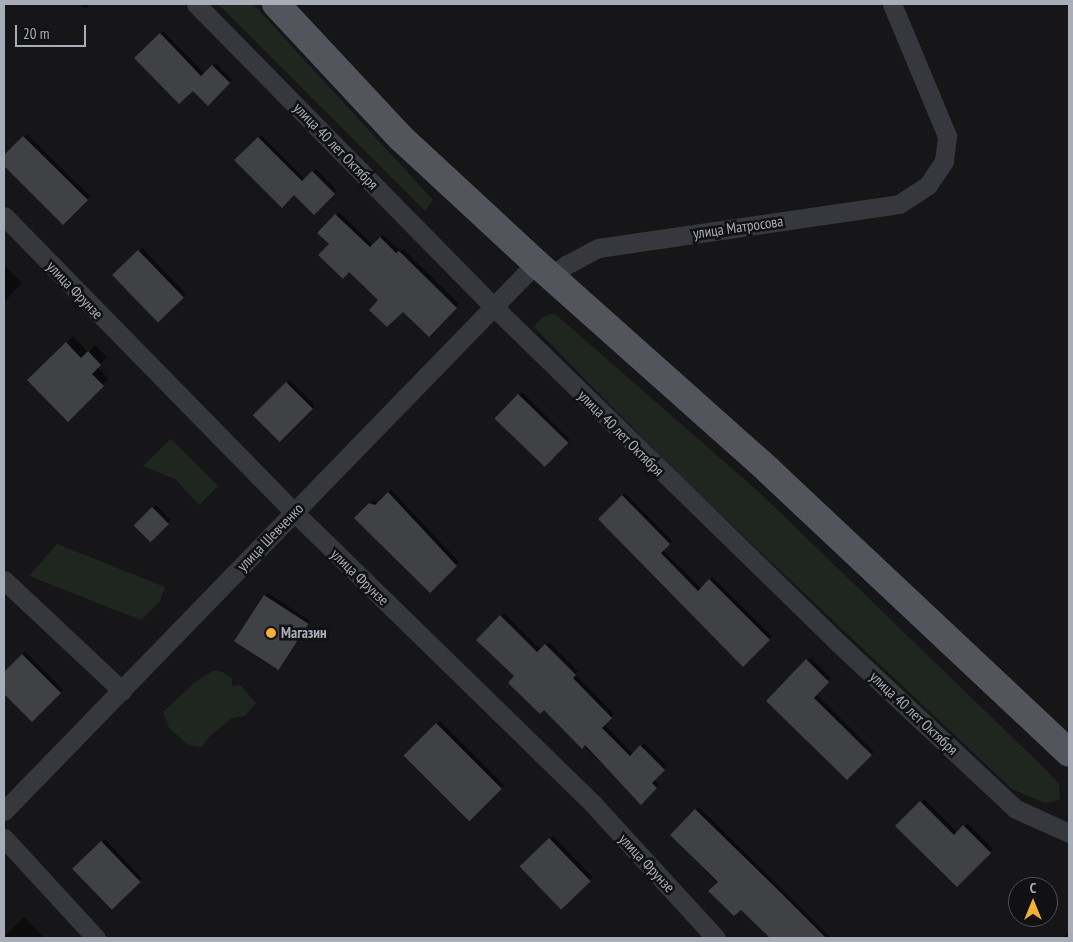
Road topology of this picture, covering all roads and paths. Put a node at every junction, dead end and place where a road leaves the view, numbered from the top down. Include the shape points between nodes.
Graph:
1 (196, 4) edge
2 (276, 4) edge
3 (892, 4) edge
4 (4, 216) edge
5 (544, 270) junction
6 (493, 306) junction
7 (294, 512) junction
8 (4, 580) edge
9 (122, 690) junction
10 (1069, 753) edge
11 (4, 810) edge
12 (1069, 833) edge
13 (4, 838) edge
14 (96, 938) edge
15 (716, 938) edge

1 - 6 street, улица 40 лет Октября
2 - 5 main road via 401,138
3 - 5 street, улица Матросова via 947,136 944,161 928,184 899,204 598,248 566,264
4 - 7 street, улица Фрунзе
5 - 6 street, улица Шевченко
5 - 10 main road via 768,470
6 - 7 street, улица Шевченко
6 - 12 street, улица 40 лет Октября via 713,523 1016,809
7 - 9 street, улица Шевченко
7 - 15 street, улица Фрунзе via 594,805
8 - 9 street
9 - 11 street, улица Шевченко
13 - 14 street

